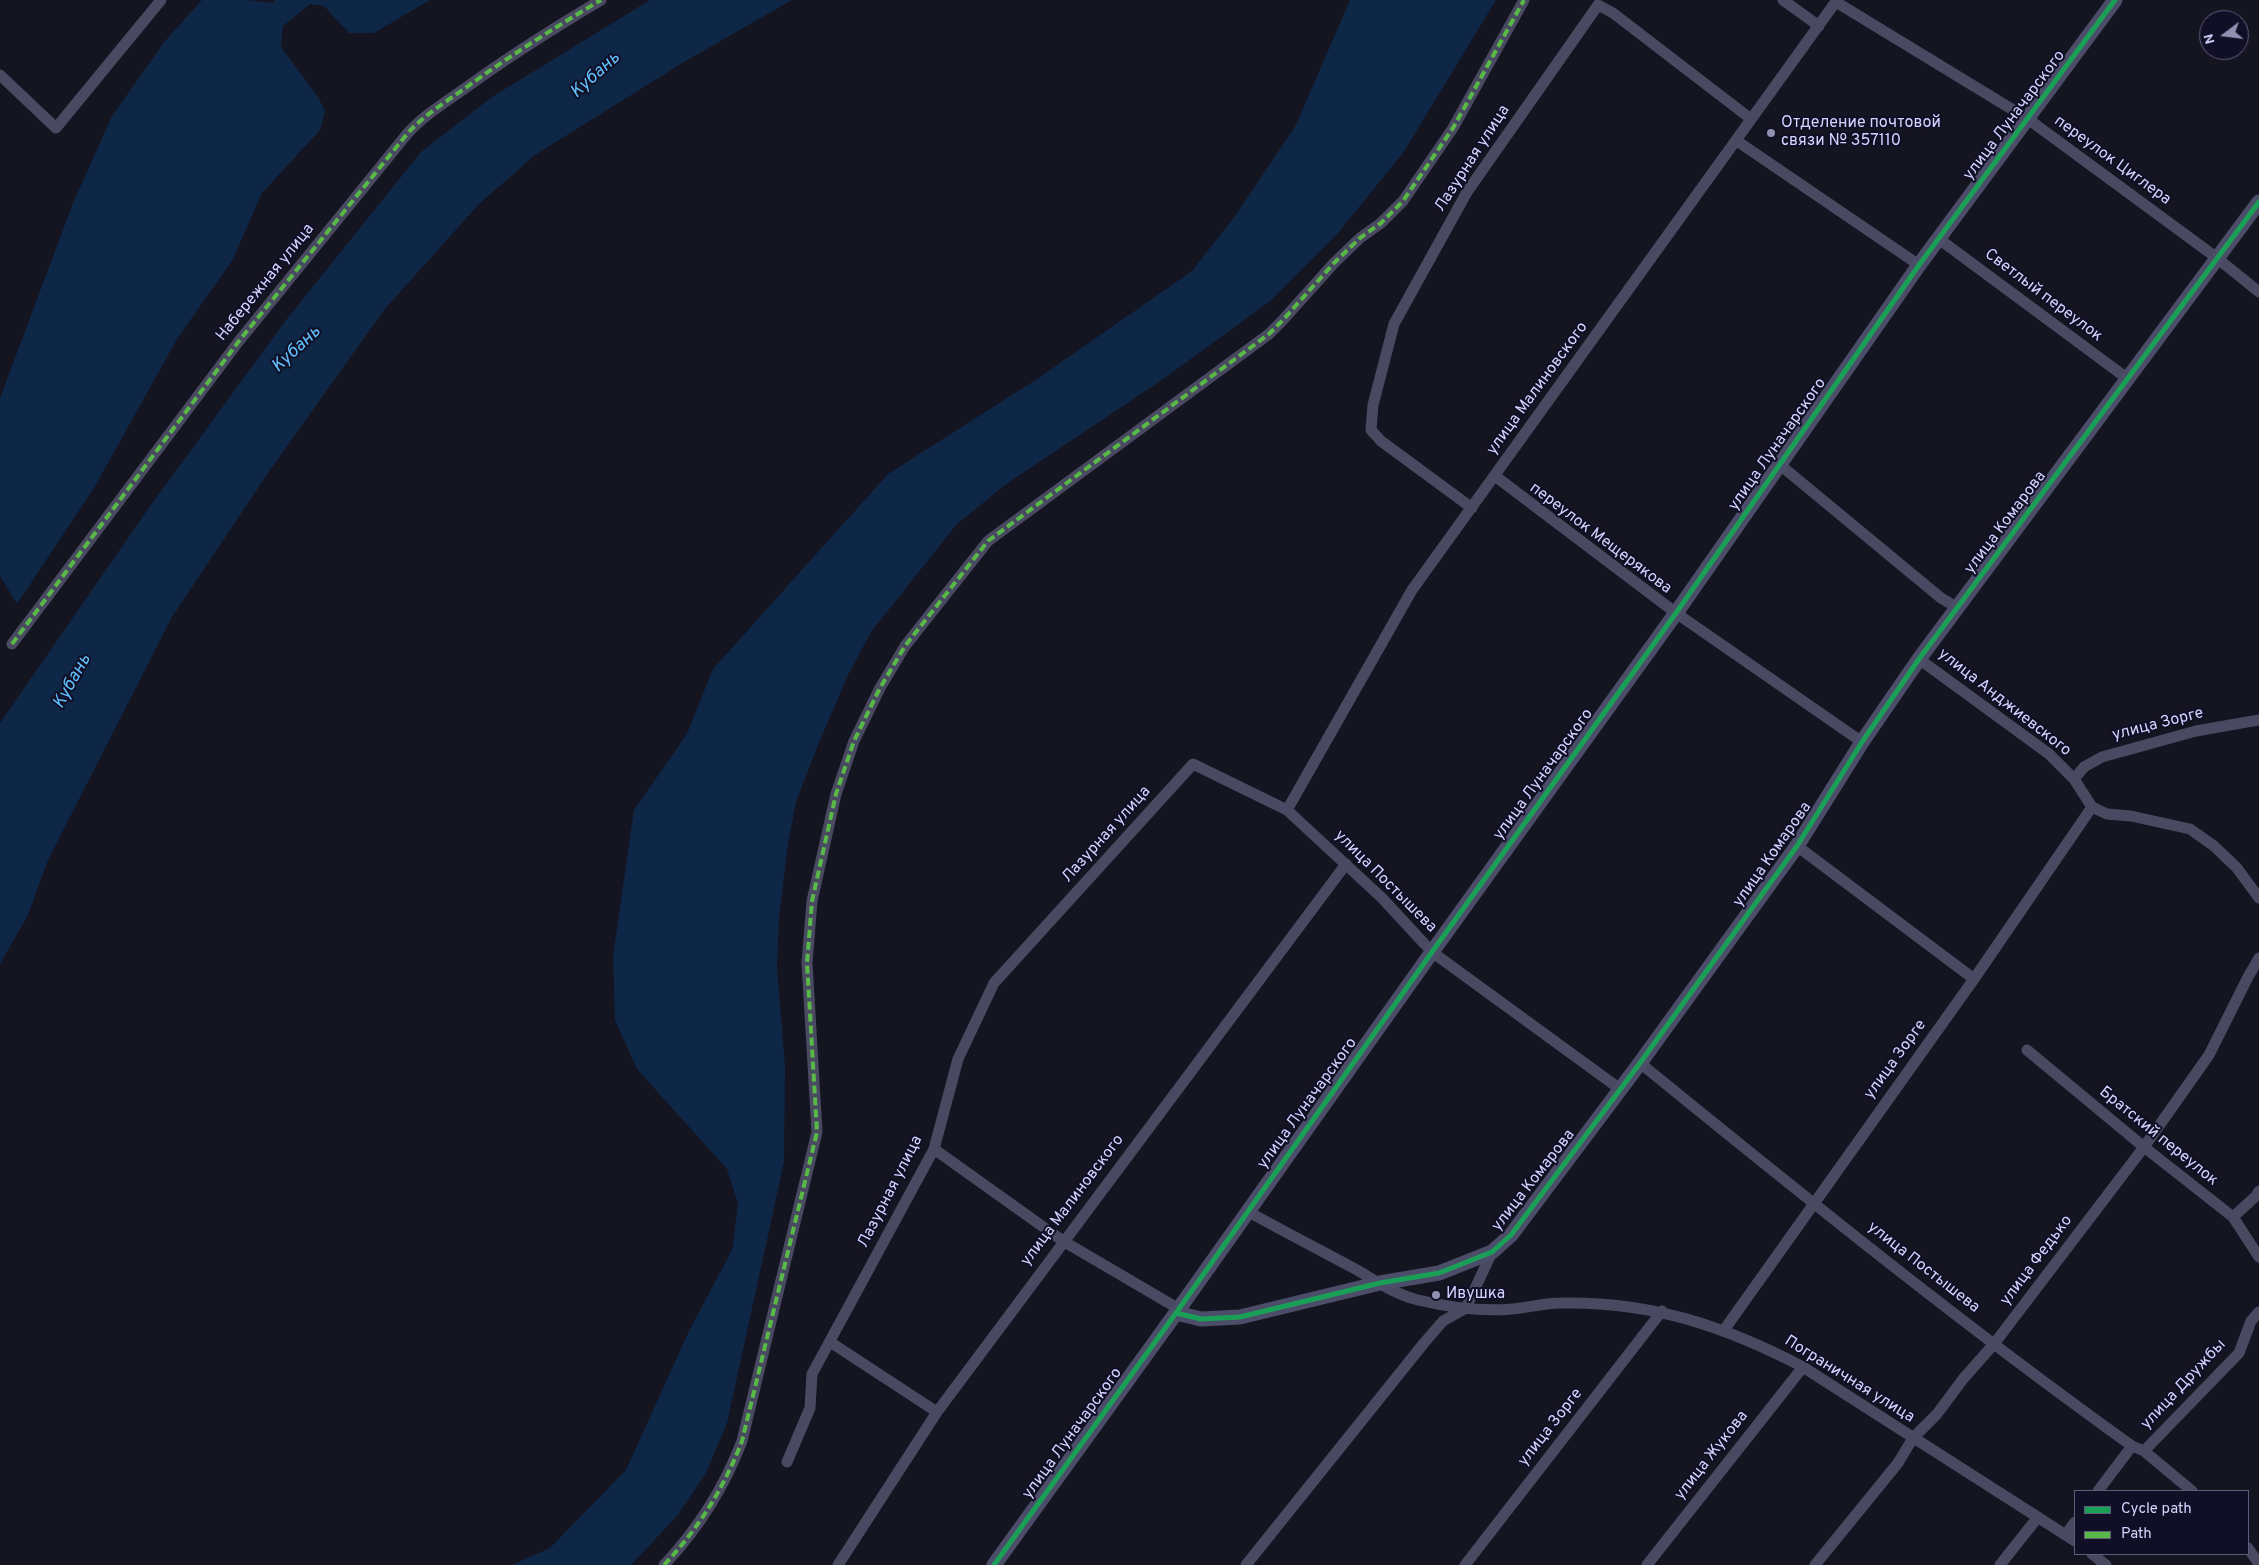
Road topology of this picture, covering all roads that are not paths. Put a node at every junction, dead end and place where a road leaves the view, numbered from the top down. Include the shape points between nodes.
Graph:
1 (161, 0) edge
2 (601, 0) edge
3 (1524, 0) edge
4 (1783, 0) edge
5 (2115, 0) edge
6 (1837, 1) edge
7 (1819, 26) junction
8 (0, 75) edge
9 (1751, 119) junction
10 (2028, 119) junction
11 (1737, 141) junction
12 (2259, 202) edge
13 (1939, 238) junction
14 (2217, 258) junction
15 (1920, 265) junction
16 (2259, 292) edge
17 (2128, 379) junction
18 (1779, 464) junction
19 (1495, 476) junction
20 (1472, 508) junction
21 (1958, 608) junction
22 (1676, 613) junction
23 (12, 644) dead end
24 (1919, 659) junction
25 (2259, 720) edge
26 (1862, 742) junction
27 (1194, 764) joint
28 (2074, 779) junction
29 (2092, 807) junction
30 (1286, 810) junction
31 (1797, 846) junction
32 (1346, 864) junction
33 (2259, 898) edge
34 (1432, 952) junction
35 (2259, 958) edge
36 (1974, 979) junction
37 (2027, 1050) dead end
38 (1640, 1063) junction
39 (1620, 1089) junction
40 (2144, 1147) junction
41 (934, 1149) junction
42 (2259, 1191) edge
43 (1813, 1204) junction
44 (1247, 1210) junction
45 (2233, 1218) junction
46 (1063, 1241) junction
47 (1492, 1252) junction
48 (2259, 1257) edge
49 (1380, 1283) junction
50 (1466, 1308) junction
51 (1177, 1311) junction
52 (1662, 1311) junction
53 (2259, 1312) edge
54 (1724, 1330) junction
55 (830, 1342) junction
56 (1994, 1344) junction
57 (1803, 1367) junction
58 (937, 1412) junction
59 (1913, 1438) junction
60 (2132, 1446) junction
61 (2144, 1451) junction
62 (787, 1462) dead end
63 (2099, 1490) edge
64 (2191, 1490) edge
65 (2038, 1517) junction
66 (2071, 1537) edge
67 (2249, 1549) edge
68 (2093, 1555) edge
69 (2259, 1564) edge
70 (664, 1565) edge
71 (838, 1565) edge
72 (994, 1565) edge
73 (1246, 1565) edge
74 (1465, 1565) edge
75 (1647, 1565) edge
76 (1815, 1565) edge
77 (2000, 1565) edge
78 (2106, 1565) edge

1 - 8 street via 56,128
2 - 23 street, Набережная улица via 555,27 417,123 239,341
3 - 70 street via 1453,128 1403,201 1334,263 1268,334 988,541 905,646 880,688 854,742 836,794 812,901 807,963 817,1132 742,1441 729,1474 707,1513
4 - 7 street
5 - 10 street, улица Луначарского
6 - 7 street, улица Малиновского
6 - 10 street, переулок Циглера
7 - 9 street, улица Малиновского
9 - 11 street, улица Малиновского
9 - 20 street, Лазурная улица via 1613,13 1598,5 1467,192 1394,324 1373,405 1371,430 1381,441
10 - 13 street, улица Луначарского
10 - 14 street, переулок Циглера
11 - 15 street
11 - 19 street, улица Малиновского
12 - 14 street, улица Комарова
13 - 15 street, улица Луначарского
13 - 17 street, Светлый переулок
14 - 16 street, переулок Циглера
14 - 17 street, улица Комарова
15 - 18 street, улица Луначарского
17 - 21 street, улица Комарова
18 - 21 street via 1941,598
18 - 22 street, улица Луначарского
19 - 20 street, улица Малиновского
19 - 22 street, переулок Мещерякова
20 - 30 street, улица Малиновского via 1412,590
21 - 24 street, улица Комарова
22 - 26 street, переулок Мещерякова
22 - 34 street, улица Луначарского
24 - 26 street, улица Комарова
24 - 28 street, улица Анджиевского via 2048,754
25 - 28 street, улица Зорге via 2196,731 2102,757 2084,767
26 - 31 street, улица Комарова
27 - 30 street, улица Постышева
27 - 41 street, Лазурная улица via 994,983 958,1060
28 - 29 street, улица Анджиевского
29 - 33 street via 2107,814 2190,829 2237,868
29 - 36 street, улица Зорге
30 - 32 street, улица Постышева
31 - 36 street
31 - 38 street, улица Комарова
32 - 34 street, улица Постышева
32 - 46 street, улица Малиновского
34 - 39 street, улица Постышева
34 - 44 street, улица Луначарского
35 - 40 street, улица Федько via 2209,1056
36 - 43 street, улица Зорге
37 - 40 street, Братский переулок
38 - 39 street, улица Комарова
38 - 43 street, улица Постышева
39 - 47 street, улица Комарова via 1511,1235
40 - 45 street, Братский переулок
40 - 56 street, улица Федько
41 - 46 street
41 - 55 street, Лазурная улица
42 - 45 street
43 - 54 street, улица Зорге
43 - 56 street, улица Постышева
44 - 49 street, Пограничная улица
44 - 51 street, улица Луначарского
45 - 48 street, Братский переулок
46 - 51 street
46 - 58 street, улица Малиновского
47 - 49 street, улица Комарова via 1439,1273
47 - 50 street, улица Комарова
49 - 50 street, Пограничная улица via 1416,1300
49 - 51 street, улица Комарова via 1240,1317 1201,1319
50 - 52 street, Пограничная улица via 1510,1310 1559,1303 1611,1304
50 - 73 street via 1443,1321 1424,1343
51 - 72 street, улица Луначарского
52 - 54 street, Пограничная улица
52 - 74 street, улица Зорге
53 - 61 street, улица Дружбы via 2251,1321 2239,1353
54 - 57 street, Пограничная улица
55 - 58 street
55 - 62 street, Лазурная улица via 812,1374 810,1408
56 - 59 street, улица Федько via 1937,1414
56 - 60 street, улица Постышева
57 - 59 street, Пограничная улица
57 - 75 street, улица Жукова
58 - 71 street, улица Малиновского
59 - 65 street, Пограничная улица
59 - 76 street, улица Федько via 1898,1463
60 - 61 street, улица Постышева
60 - 63 street, улица Дружбы
61 - 64 street, улица Постышева
65 - 66 street, Пограничная улица
65 - 77 street
67 - 69 street
68 - 78 street

